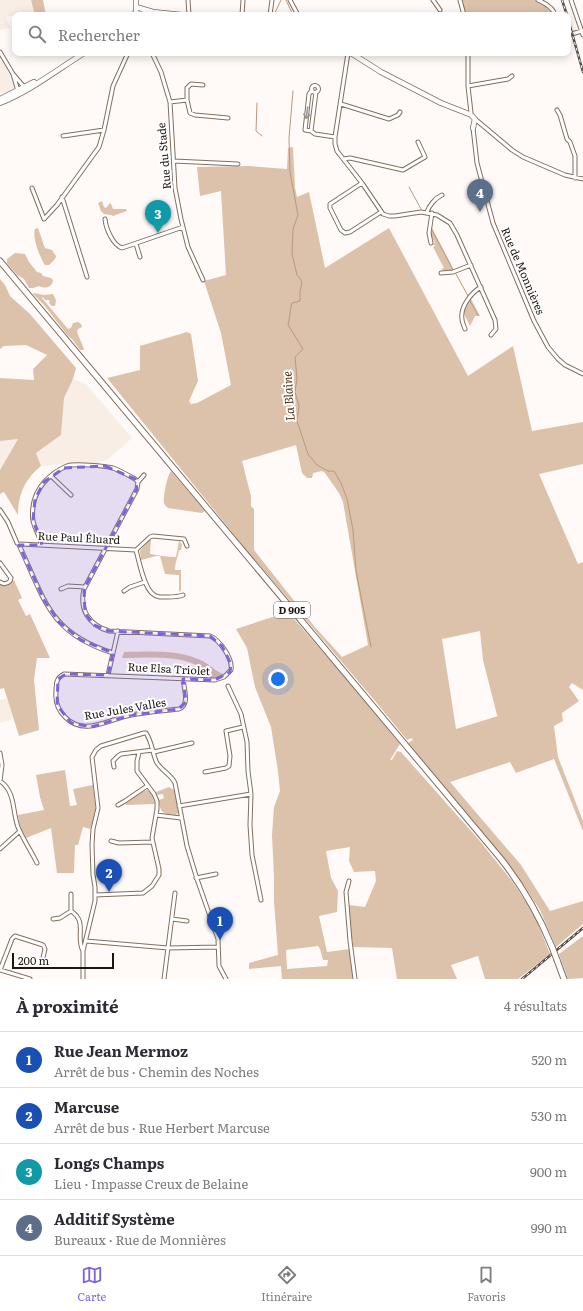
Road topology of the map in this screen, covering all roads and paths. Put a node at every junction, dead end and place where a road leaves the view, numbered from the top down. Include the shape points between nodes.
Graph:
1 (136, 0) edge
2 (140, 0) edge
3 (188, 0) edge
4 (243, 0) edge
5 (272, 0) edge
6 (290, 0) edge
7 (433, 0) edge
8 (460, 0) edge
9 (538, 0) edge
10 (571, 0) edge
11 (138, 7) junction
12 (440, 10) dead end
13 (137, 12) edge
14 (153, 12) edge
15 (190, 12) edge
16 (242, 12) edge
17 (270, 12) edge
18 (296, 12) edge
19 (463, 12) edge
20 (554, 12) edge
21 (582, 31) junction
22 (571, 34) edge
23 (583, 35) edge
24 (0, 52) edge
25 (79, 56) edge
26 (127, 56) edge
27 (154, 56) edge
28 (349, 56) edge
29 (349, 56) edge
30 (353, 56) edge
31 (468, 56) edge
32 (346, 62) junction
33 (13, 74) junction
34 (512, 76) dead end
35 (203, 85) dead end
36 (468, 86) junction
37 (26, 89) junction
38 (18, 93) junction
39 (0, 99) edge
40 (187, 100) junction
41 (170, 102) junction
42 (0, 103) edge
43 (340, 104) junction
44 (470, 106) junction
45 (557, 110) dead end
46 (400, 112) dead end
47 (470, 115) junction
48 (228, 118) dead end
49 (480, 123) junction
50 (473, 127) junction
51 (104, 130) junction
52 (311, 131) junction
53 (63, 136) dead end
54 (335, 137) junction
55 (418, 142) dead end
56 (344, 159) junction
57 (174, 161) junction
58 (238, 164) dead end
59 (575, 178) junction
60 (582, 179) edge
61 (362, 183) junction
62 (32, 188) dead end
63 (442, 195) dead end
64 (62, 197) junction
65 (381, 212) junction
66 (427, 212) junction
67 (432, 213) junction
68 (105, 219) dead end
69 (183, 227) junction
70 (431, 243) dead end
71 (136, 244) junction
72 (140, 257) dead end
73 (0, 261) edge
74 (0, 265) edge
75 (471, 265) junction
76 (441, 273) dead end
77 (87, 277) dead end
78 (203, 280) dead end
79 (18, 282) junction
80 (481, 287) junction
81 (465, 329) dead end
82 (491, 335) dead end
83 (583, 374) edge
84 (144, 475) dead end
85 (51, 476) junction
86 (138, 482) junction
87 (70, 495) dead end
88 (0, 510) edge
89 (19, 544) junction
90 (41, 545) junction
91 (187, 546) dead end
92 (105, 549) junction
93 (136, 550) junction
94 (0, 563) edge
95 (0, 582) edge
96 (145, 582) junction
97 (85, 587) junction
98 (61, 589) dead end
99 (124, 591) dead end
100 (183, 595) dead end
101 (118, 632) junction
102 (113, 653) junction
103 (108, 675) junction
104 (182, 679) junction
105 (228, 686) dead end
106 (243, 727) junction
107 (192, 743) dead end
108 (154, 751) junction
109 (0, 753) edge
110 (139, 753) junction
111 (114, 767) dead end
112 (205, 772) dead end
113 (147, 786) junction
114 (251, 794) junction
115 (118, 805) dead end
116 (179, 806) junction
117 (156, 814) junction
118 (181, 818) junction
119 (20, 831) junction
120 (111, 841) dead end
121 (152, 842) junction
122 (0, 849) edge
123 (37, 863) dead end
124 (216, 874) dead end
125 (196, 878) junction
126 (349, 881) dead end
127 (71, 894) dead end
128 (175, 894) dead end
129 (95, 895) junction
130 (260, 900) dead end
131 (71, 911) junction
132 (53, 919) dead end
133 (172, 919) junction
134 (187, 921) dead end
135 (86, 941) junction
136 (218, 947) junction
137 (168, 948) junction
138 (83, 951) junction
139 (42, 962) dead end
140 (0, 970) edge
141 (30, 979) edge
142 (84, 979) edge
143 (164, 979) edge
144 (226, 979) edge
145 (355, 979) edge
146 (564, 979) edge

1 - 11 street
2 - 11 street
3 - 15 street
4 - 16 street
5 - 17 street
6 - 18 street
7 - 12 street
8 - 19 street
9 - 20 street
10 - 21 street
11 - 13 street
11 - 14 street
21 - 22 street
21 - 23 street
24 - 33 street
25 - 37 street
26 - 51 street via 115,82
27 - 41 street, Rue du Stade via 162,72
28 - 32 street
29 - 32 street
30 - 47 street via 441,103
31 - 36 street
32 - 43 street
33 - 37 street
33 - 38 street
34 - 36 street via 508,79
35 - 40 street via 191,84 187,88
36 - 44 street
37 - 38 street
38 - 39 street
38 - 42 street
40 - 41 street
40 - 48 street via 189,111 193,115
41 - 57 street, Rue du Stade
43 - 46 street via 389,119
43 - 54 street
44 - 47 street
44 - 47 street
45 - 59 street via 575,156
47 - 49 street
47 - 50 street, Rue de Monnières
49 - 50 street
49 - 59 street via 523,157
50 - 83 street, Rue de Monnières via 477,163 493,223 537,328 558,359
51 - 53 street
51 - 64 street via 96,152
52 -> 52 street via 314,91 309,94 305,130
52 - 54 street
54 - 56 street via 336,149
55 - 56 street via 425,157 403,170 350,158
56 - 61 street
57 - 58 street, Rue du Stade
57 - 69 street, Rue du Stade via 175,188
59 - 60 street
61 - 65 street
61 - 65 street via 330,204 341,230 345,233 350,232
62 - 64 street via 44,219
63 - 66 street
64 - 77 street
65 - 66 street via 395,216
66 - 67 street
67 - 70 street via 429,233
67 - 75 street via 453,227
68 - 71 street via 110,234 119,247
69 - 71 street
69 - 78 street, Rue du Stade via 188,247
71 - 72 street
73 - 79 main road, D 905
74 - 79 main road, D 905 via 14,281
75 - 76 street via 453,272
75 - 80 street
79 - 146 main road, D 905, bridge via 501,859 529,898
80 - 81 street via 464,306 462,319
80 - 82 street via 495,320 496,329
84 - 86 street
85 - 86 street via 69,465 100,466 113,468
85 - 87 street
85 - 90 street via 40,488 33,506 33,523
86 - 92 street via 137,489
88 - 89 street
89 - 90 street, Rue Paul Éluard
89 - 102 street via 44,600 59,622 81,640
90 - 92 street, Rue Paul Éluard
91 - 93 street via 184,539 153,536
92 - 93 street, Rue Paul Éluard
92 - 97 street, Rue Elsa Triolet
93 - 96 street
94 - 95 street via 11,580 6,584
96 - 99 street
96 - 100 street via 149,591 156,596
97 - 98 street via 68,586
97 - 101 street, Rue Elsa Triolet via 82,598 85,613 90,620 103,629
101 - 102 street, Rue Elsa Triolet
101 - 104 street, Rue Elsa Triolet via 206,635 218,641 231,664 229,674 214,680
102 - 103 street, Rue Elsa Triolet
103 - 104 street, Rue Elsa Triolet
103 - 104 street, Rue Jules Valles via 64,674 59,677 56,682 56,697 64,717 72,723 87,727 131,715 179,709 186,702
105 - 106 street via 241,714
106 - 112 street via 226,731 229,766
106 - 114 street via 248,749
107 - 108 street
108 - 110 street
108 - 116 street via 159,765 174,782
108 - 129 street via 150,739 144,732 101,746 93,754 92,765 98,808 92,845
109 - 119 street via 0,781 5,785 14,804
110 - 111 street via 118,756 113,761
110 - 113 street via 137,771
113 - 115 street
113 - 117 street via 155,797
114 - 116 street
114 - 130 street via 252,854
116 - 118 street
117 - 118 street
117 - 121 street
118 - 125 street
119 - 122 street
119 - 123 street
120 - 121 street
121 - 129 street via 160,873 149,889 138,894
124 - 125 street
125 - 136 street via 218,939
126 - 145 street via 346,892
127 - 131 street
128 - 133 street
129 - 135 street
131 - 132 street
131 - 138 street via 80,920 80,945
133 - 134 street
133 - 137 street
135 - 137 street
135 - 138 street
136 - 137 street
136 - 144 street via 219,966
137 - 143 street
138 - 142 street
139 - 140 street via 45,949 43,945 15,936
140 - 141 street

